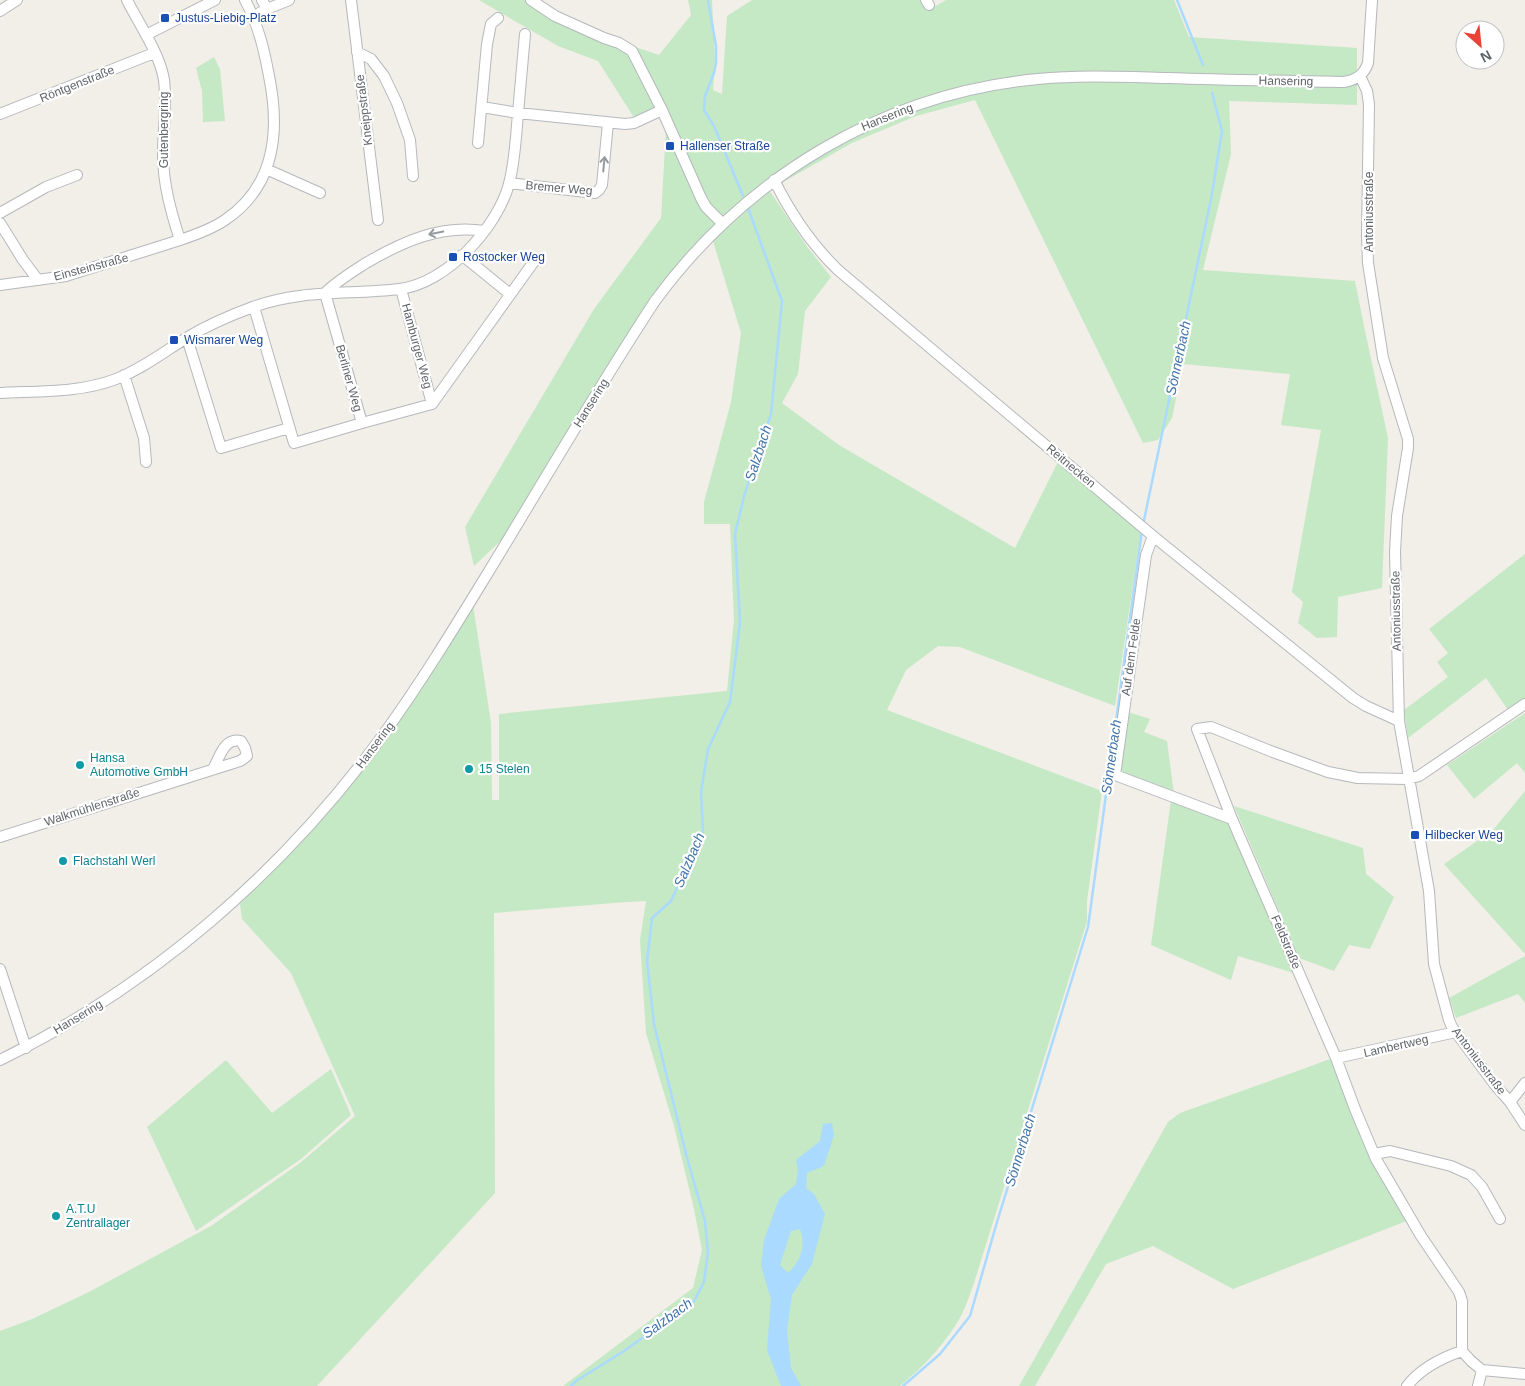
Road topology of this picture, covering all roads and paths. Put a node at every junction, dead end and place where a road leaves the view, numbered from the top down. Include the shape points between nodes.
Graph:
1 (18, 0) edge
2 (127, 0) edge
3 (215, 0) edge
4 (244, 0) edge
5 (289, 0) edge
6 (351, 0) edge
7 (532, 0) edge
8 (1372, 0) edge
9 (264, 4) edge
10 (0, 11) edge
11 (254, 16) junction
12 (498, 18) dead end
13 (525, 34) dead end
14 (146, 35) junction
15 (357, 52) junction
16 (154, 53) junction
17 (1360, 76) junction
18 (482, 107) junction
19 (662, 110) junction
20 (518, 113) junction
21 (0, 114) edge
22 (608, 123) junction
23 (478, 142) dead end
24 (266, 169) junction
25 (77, 175) dead end
26 (413, 176) dead end
27 (774, 180) junction
28 (509, 183) junction
29 (320, 193) dead end
30 (0, 213) edge
31 (378, 220) dead end
32 (0, 223) edge
33 (723, 224) junction
34 (484, 231) junction
35 (180, 240) junction
36 (462, 255) junction
37 (535, 260) dead end
38 (38, 280) junction
39 (0, 285) edge
40 (401, 289) junction
41 (325, 293) junction
42 (510, 294) junction
43 (254, 307) junction
44 (187, 338) junction
45 (124, 375) junction
46 (0, 393) edge
47 (432, 404) junction
48 (362, 422) junction
49 (289, 428) junction
50 (146, 462) dead end
51 (1146, 530) junction
52 (1525, 704) edge
53 (1399, 721) junction
54 (213, 769) dead end
55 (1408, 779) junction
56 (1232, 819) junction
57 (0, 837) edge
58 (0, 970) edge
59 (1456, 1032) junction
60 (26, 1048) junction
61 (1336, 1058) junction
62 (0, 1060) edge
63 (1525, 1083) edge
64 (1510, 1102) junction
65 (1525, 1125) edge
66 (1374, 1154) junction
67 (1500, 1219) dead end
68 (1462, 1351) junction
69 (1482, 1370) junction
70 (1525, 1374) edge
71 (1407, 1386) edge
72 (1478, 1386) edge

1 - 10 street
2 - 14 street, Gutenbergring
3 - 14 street
4 - 11 street
5 - 9 street
6 - 15 street, Kneippstraße
7 - 19 street via 555,16 632,51
8 - 17 street via 1369,58
9 - 11 street
11 - 24 street via 265,53 275,129
12 - 18 street via 491,24 487,44
13 - 20 street
14 - 16 street, Gutenbergring
15 - 26 street via 371,58 397,103 410,140
15 - 31 street, Kneippstraße
16 - 21 street, Röntgenstraße
16 - 35 street, Gutenbergring via 164,80 165,184
17 - 27 street, Hansering via 1344,82 1110,77 1038,79 1000,84 936,98 874,122 844,136
17 - 53 street, Antoniusstraße via 1369,104 1368,263 1383,358 1408,439 1395,552
18 - 20 street
18 - 23 street
19 - 22 street via 634,124
19 - 33 street via 701,198
20 - 22 street
20 - 28 street
28 -> 22 street, Bremer Weg via 594,193 599,190
24 - 29 street
24 - 35 street via 248,200 238,210 218,224
25 - 30 street via 46,187
27 - 33 street, Hansering
27 - 51 street, Reitnecken via 810,240 838,270
28 - 34 street via 501,206
32 - 38 street
33 - 60 street, Hansering via 655,301 431,665 383,736 323,810 246,889 168,956 114,995
34 - 36 street
34 -> 41 street via 458,229 405,242
35 - 38 street, Einsteinstraße via 66,276
36 - 40 street via 439,275
36 - 42 street
37 - 42 street
38 - 39 street, Einsteinstraße
40 - 41 street
40 - 47 street, Hamburger Weg
41 - 43 street
41 - 48 street, Berliner Weg
42 - 47 street
43 - 44 street
43 - 49 street
44 - 45 street
44 - 49 street via 221,448
45 - 46 street via 95,385
45 - 50 street via 144,438
47 - 48 street, Berliner Weg
48 - 49 street via 294,443
51 - 53 street, Reitnecken via 1353,698
51 - 56 street, Auf dem Felde via 1146,555 1115,775
52 - 55 street via 1419,776
53 - 55 street, Antoniusstraße
54 - 57 street, Walkmühlenstraße
55 - 56 street, Feldstraße via 1358,778 1328,772 1211,727 1197,729
55 - 59 street, Antoniusstraße via 1429,891 1434,964 1449,1020
56 - 61 street, Feldstraße
58 - 60 street
59 - 61 street, Lambertweg
59 - 64 street, Antoniusstraße
60 - 62 street, Hansering
61 - 66 street, Feldstraße
63 - 64 street
64 - 65 street, Antoniusstraße
66 - 67 street via 1390,1151 1451,1166 1471,1175 1482,1187
66 - 68 street, Feldstraße via 1421,1236 1459,1292 1462,1301
68 - 69 street
68 - 71 street via 1429,1365
69 - 70 street
69 - 72 street

